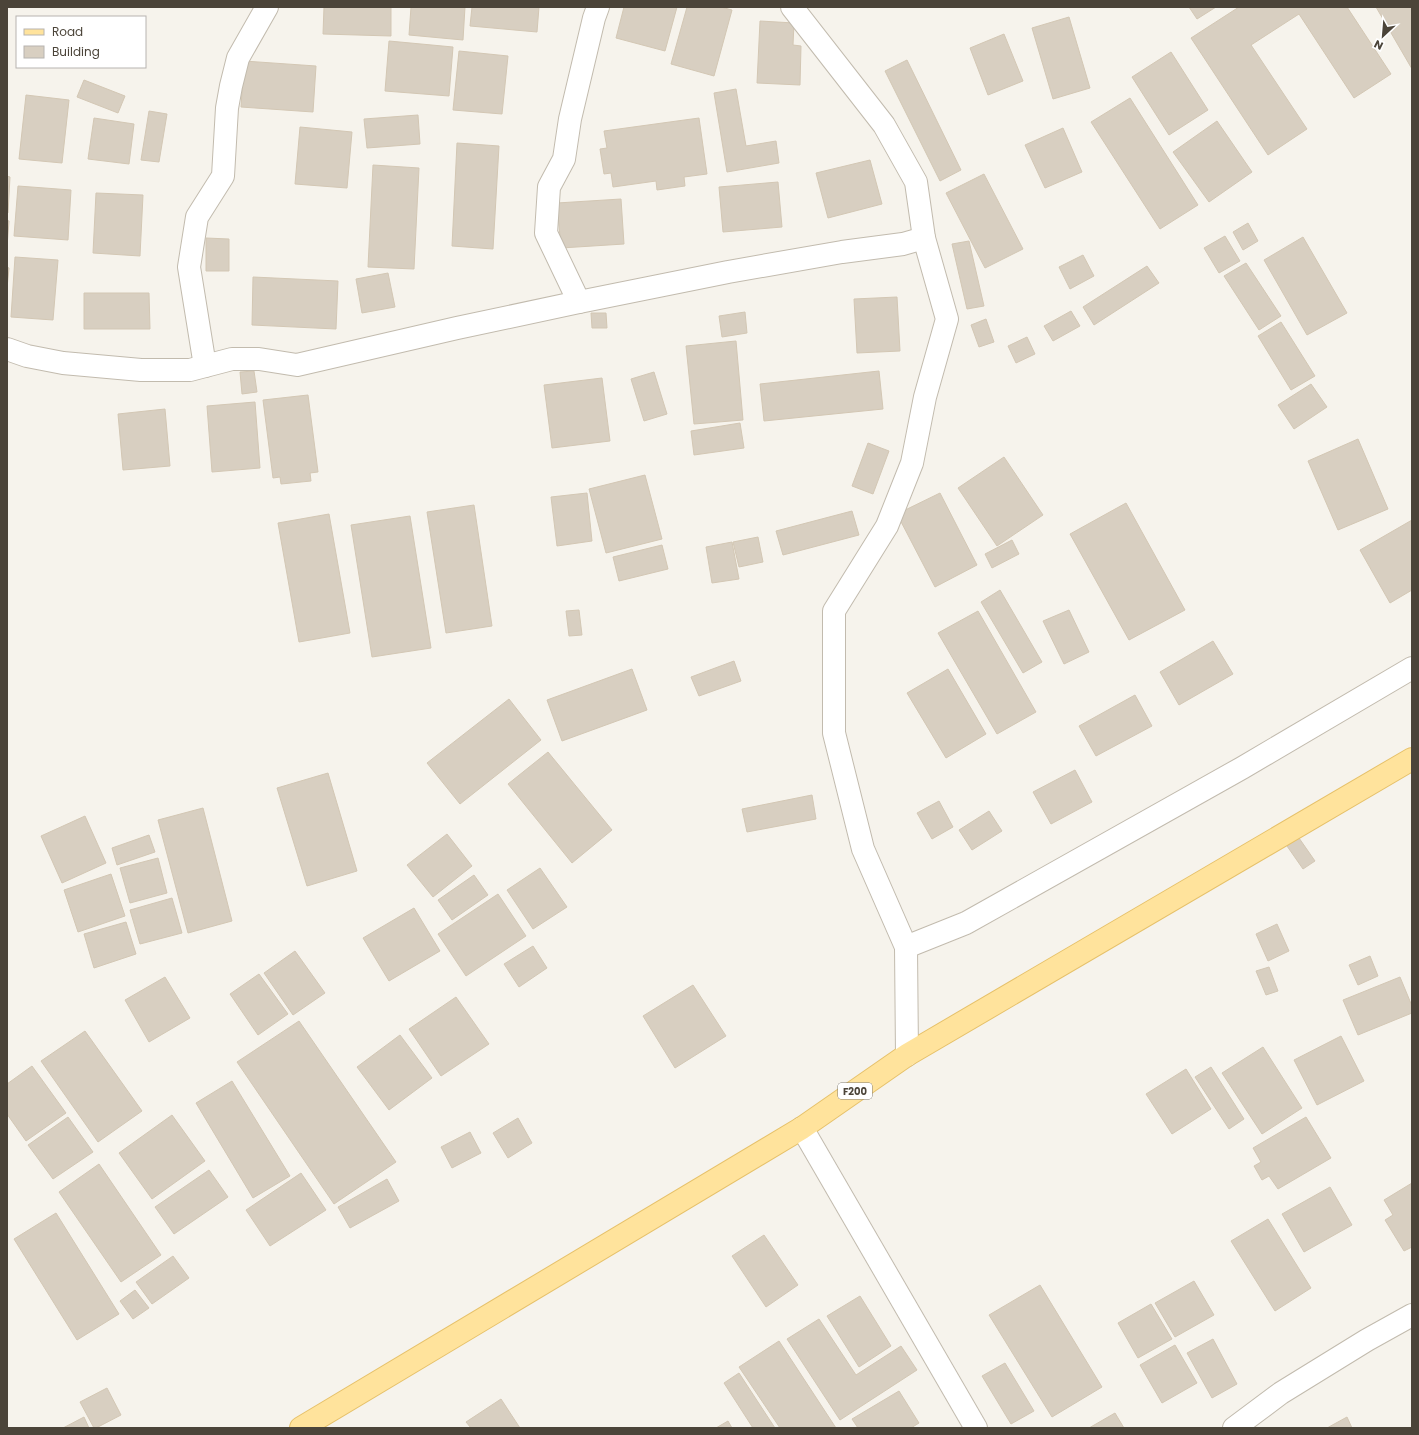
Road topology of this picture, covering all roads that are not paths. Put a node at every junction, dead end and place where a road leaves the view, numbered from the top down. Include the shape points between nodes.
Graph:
1 (267, 7) edge
2 (598, 7) edge
3 (792, 7) edge
4 (924, 238) junction
5 (579, 302) junction
6 (7, 349) edge
7 (205, 366) junction
8 (1412, 668) edge
9 (1412, 759) edge
10 (906, 946) junction
11 (907, 1055) junction
12 (802, 1128) junction
13 (1412, 1315) edge
14 (301, 1428) edge
15 (976, 1428) edge
16 (1234, 1428) edge

1 - 7 street via 238,58 227,108 223,176 197,217 189,267
2 - 5 street via 570,119 564,159 549,187 548,195 546,233
3 - 4 street via 888,131 916,182
4 - 5 street via 903,244 728,272
4 - 10 street via 947,319 925,397 912,463 887,526 834,611 834,733 863,849
5 - 7 street via 297,365 259,359 232,359
6 - 7 street via 56,362 92,366 190,370
8 - 10 street via 1242,768 966,924
9 - 11 main road, F200
10 - 11 street
11 - 12 main road, F200
12 - 14 main road, F200
12 - 15 street
13 - 16 street via 1281,1393

